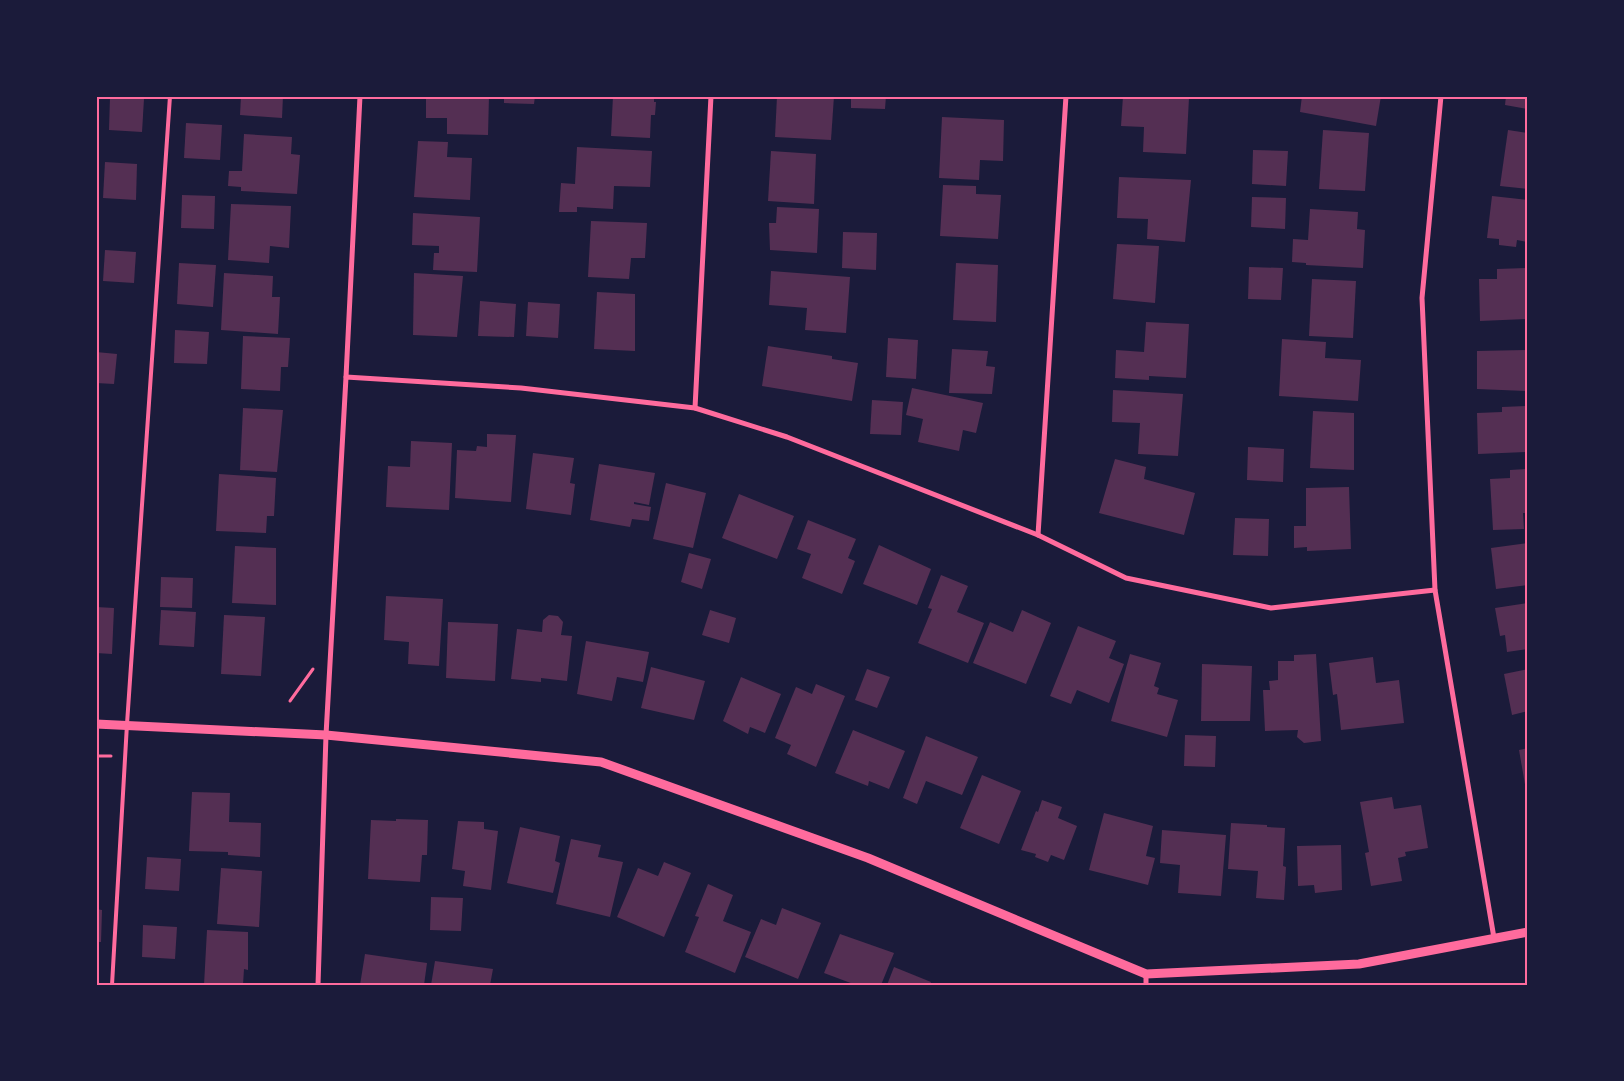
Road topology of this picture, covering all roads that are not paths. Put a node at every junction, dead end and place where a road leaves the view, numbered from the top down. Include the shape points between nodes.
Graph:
1 (170, 96) edge
2 (360, 96) edge
3 (711, 96) edge
4 (1066, 96) edge
5 (1442, 96) edge
6 (346, 377) junction
7 (695, 408) junction
8 (1038, 535) junction
9 (1435, 590) junction
10 (96, 724) edge
11 (127, 724) junction
12 (326, 735) junction
13 (1528, 932) edge
14 (1494, 938) junction
15 (1146, 974) junction
16 (112, 985) edge
17 (318, 985) edge
18 (1146, 985) edge

1 - 11 lane
2 - 6 street
3 - 7 street
4 - 8 street
5 - 9 street via 1422,298
6 - 7 street via 521,388
6 - 12 street
7 - 8 street via 786,437
8 - 9 street via 1126,578 1271,608
9 - 14 street
10 - 11 street
11 - 12 street
11 - 16 lane
12 - 15 street via 601,762 868,858
12 - 17 street
13 - 14 street
14 - 15 street via 1359,964
15 - 18 street

